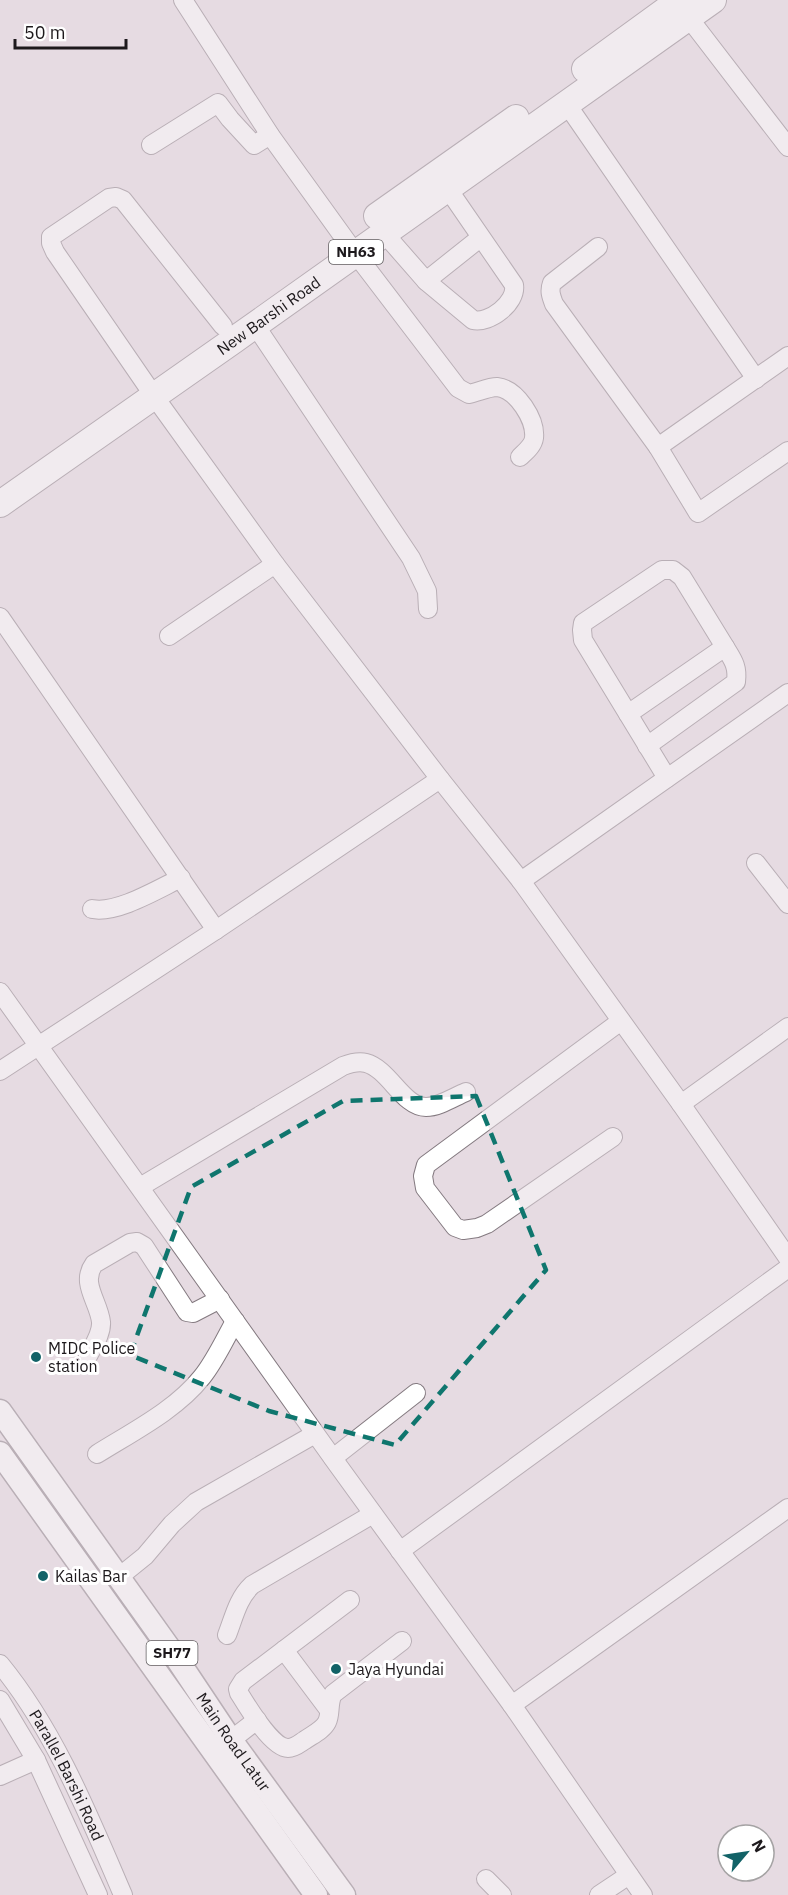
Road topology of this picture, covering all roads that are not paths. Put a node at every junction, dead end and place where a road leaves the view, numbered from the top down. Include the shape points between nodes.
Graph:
1 (183, 0) edge
2 (713, 0) edge
3 (680, 5) edge
4 (566, 103) junction
5 (270, 135) junction
6 (151, 145) dead end
7 (788, 147) edge
8 (447, 189) junction
9 (384, 233) junction
10 (480, 238) junction
11 (350, 246) junction
12 (598, 247) dead end
13 (426, 281) junction
14 (255, 325) junction
15 (223, 326) junction
16 (788, 356) edge
17 (756, 379) junction
18 (149, 389) junction
19 (658, 447) junction
20 (788, 450) edge
21 (520, 457) dead end
22 (0, 484) edge
23 (0, 504) edge
24 (275, 564) junction
25 (428, 609) dead end
26 (0, 617) edge
27 (169, 636) dead end
28 (724, 647) junction
29 (788, 693) edge
30 (628, 714) junction
31 (647, 746) junction
32 (667, 778) junction
33 (440, 779) junction
34 (756, 863) dead end
35 (181, 878) junction
36 (521, 881) junction
37 (788, 904) edge
38 (92, 909) dead end
39 (216, 930) junction
40 (0, 992) edge
41 (621, 1021) junction
42 (788, 1027) edge
43 (39, 1045) junction
44 (0, 1071) edge
45 (466, 1092) dead end
46 (681, 1104) junction
47 (613, 1137) dead end
48 (140, 1187) junction
49 (788, 1258) edge
50 (788, 1268) edge
51 (220, 1299) junction
52 (235, 1321) junction
53 (87, 1356) dead end
54 (416, 1393) dead end
55 (0, 1411) edge
56 (315, 1434) junction
57 (0, 1453) edge
58 (97, 1454) dead end
59 (333, 1458) junction
60 (788, 1508) edge
61 (373, 1514) junction
62 (400, 1551) junction
63 (119, 1577) junction
64 (350, 1600) dead end
65 (227, 1635) dead end
66 (402, 1641) dead end
67 (284, 1650) junction
68 (0, 1664) edge
69 (0, 1700) edge
70 (512, 1705) junction
71 (329, 1710) junction
72 (256, 1720) junction
73 (231, 1740) junction
74 (36, 1760) junction
75 (0, 1776) edge
76 (629, 1875) junction
77 (486, 1879) dead end
78 (98, 1895) edge
79 (123, 1895) edge
80 (316, 1895) edge
81 (344, 1895) edge
82 (502, 1895) edge
83 (599, 1895) edge
84 (643, 1895) edge

1 - 5 street
2 - 3 highway, New Barshi Road / NH63
3 - 4 highway, New Barshi Road / NH63
3 - 7 street
3 - 11 highway, New Barshi Road / NH63
4 - 8 highway, New Barshi Road / NH63
4 - 17 street
5 - 6 street via 254,145 218,103
5 - 11 street
8 - 9 highway, New Barshi Road / NH63
8 - 10 street
9 - 11 highway, New Barshi Road / NH63
9 - 13 street
10 - 13 street
10 - 13 street via 514,285 509,303 484,321 473,320
11 - 14 highway, New Barshi Road / NH63
11 - 15 highway, New Barshi Road / NH63
11 - 21 street via 458,388 469,394 495,387 515,395 526,411 534,438
12 - 19 street via 552,283 550,295
14 - 18 highway, New Barshi Road / NH63
14 - 25 street via 411,558 427,591
15 - 18 highway, New Barshi Road / NH63
15 - 18 street via 123,200 109,198 56,232 51,237 55,252
16 - 17 street
17 - 19 street
18 - 22 highway, New Barshi Road / NH63
18 - 23 highway, New Barshi Road / NH63
18 - 24 street
19 - 20 street via 698,513
24 - 27 street
24 - 33 street
26 - 35 street
28 - 30 street
28 - 30 street via 682,577 673,570 662,570 583,623 583,640
28 - 31 street via 734,662 736,682
29 - 32 street
30 - 31 street
31 - 32 street
32 - 36 street
33 - 36 street
33 - 39 street
34 - 37 street
35 - 38 street via 118,908
35 - 39 street
36 - 41 street
39 - 43 street
40 - 43 street
41 - 46 street
41 - 47 street via 426,1165 425,1188 455,1227 477,1228
42 - 46 street
43 - 44 street
43 - 48 street
45 - 48 street via 425,1107 414,1104 368,1063 349,1064
46 - 49 street
48 - 51 street
50 - 62 street
51 - 52 street
51 - 53 street via 193,1313 187,1312 144,1246 130,1243 90,1269 89,1282 101,1330
52 - 56 street
52 - 58 street via 204,1375 192,1388
54 - 59 street
55 - 63 main road, Main Road Latur / SH77
56 - 59 street
56 - 63 street via 196,1502 145,1556
57 - 80 main road, Main Road Latur / SH77
59 - 61 street
60 - 70 street
61 - 62 street
61 - 65 street via 252,1585 240,1600
62 - 70 street
63 - 73 main road, Main Road Latur / SH77
64 - 67 street
66 - 71 street via 333,1694
67 - 71 street
67 - 72 street via 238,1689
68 - 79 street, Parallel Barshi Road via 16,1683 56,1750
69 - 74 street
70 - 76 street
71 - 72 street via 321,1728 288,1748 278,1745
72 - 73 street
73 - 81 main road, Main Road Latur / SH77
74 - 75 street
74 - 78 street
76 - 83 street
76 - 84 street
77 - 82 street

